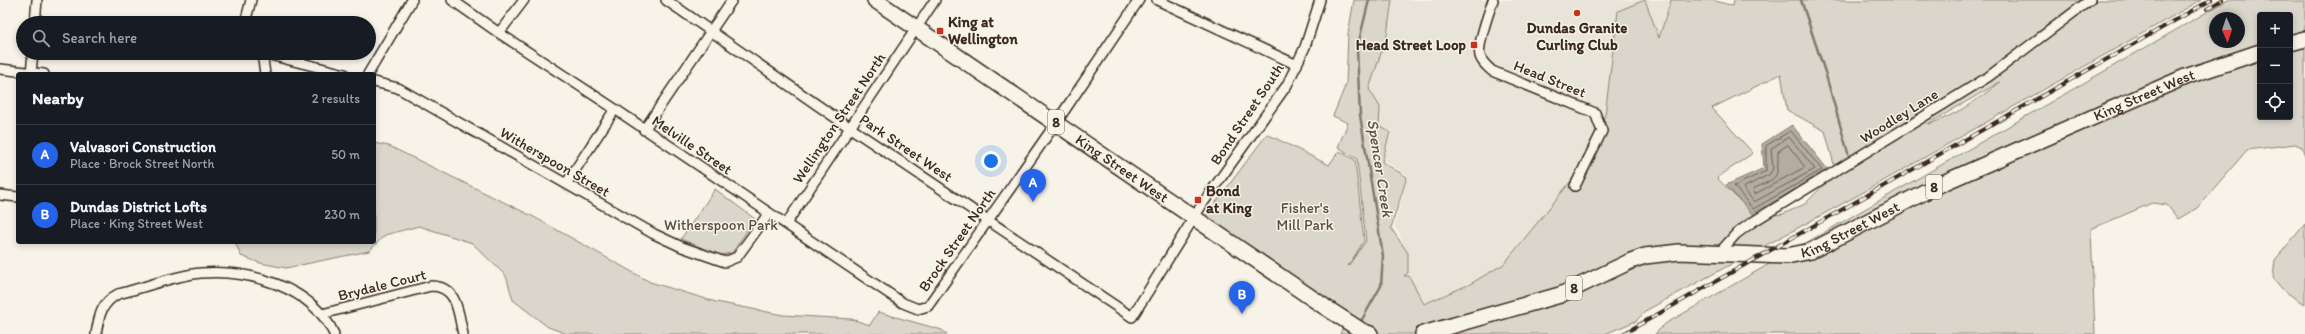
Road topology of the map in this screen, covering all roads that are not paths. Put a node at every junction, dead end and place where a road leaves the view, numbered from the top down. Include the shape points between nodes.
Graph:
1 (37, 0) edge
2 (251, 0) edge
3 (412, 0) edge
4 (452, 0) edge
5 (524, 0) edge
6 (666, 0) edge
7 (732, 0) edge
8 (875, 0) edge
9 (935, 0) edge
10 (1139, 0) edge
11 (1157, 0) edge
12 (1320, 0) edge
13 (1493, 0) edge
14 (2090, 0) edge
15 (36, 16) edge
16 (247, 16) edge
17 (917, 28) junction
18 (711, 30) junction
19 (499, 33) junction
20 (2305, 39) edge
21 (2293, 42) edge
22 (2257, 53) edge
23 (32, 60) edge
24 (263, 60) edge
25 (290, 60) edge
26 (1297, 64) junction
27 (0, 69) edge
28 (31, 72) joint
29 (265, 72) edge
30 (337, 72) edge
31 (369, 72) edge
32 (376, 82) edge
33 (615, 109) junction
34 (1056, 122) junction
35 (849, 127) junction
36 (644, 130) junction
37 (566, 184) junction
38 (1576, 186) dead end
39 (0, 195) edge
40 (16, 197) edge
41 (769, 213) junction
42 (1195, 216) junction
43 (988, 220) junction
44 (786, 224) junction
45 (1720, 252) junction
46 (918, 309) joint
47 (322, 314) junction
48 (1132, 317) joint
49 (1366, 332) edge
50 (96, 334) edge
51 (334, 334) edge
52 (464, 334) edge
53 (1423, 334) edge

1 - 15 street
2 - 16 street
3 - 31 street
4 - 19 street, Melville Street
5 - 19 street
6 - 18 street, Park Street West
7 - 18 street
8 - 17 main road, King Street West / 8
9 - 17 street, Wellington Street North
10 - 34 street, Brock Street North
11 - 26 street
12 - 26 street, Bond Street South
13 - 38 street, Head Street via 1479,55 1483,64 1492,71 1596,113 1602,131
14 - 45 street, Woodley Lane via 1988,77 1751,223 1736,234
17 - 34 main road, King Street West / 8
17 - 35 street, Wellington Street North
18 - 35 street, Park Street West
18 - 36 street
19 - 33 street, Melville Street
20 - 21 main road
22 - 45 main road, King Street West / 8 via 2185,77 1936,186 1811,251 1787,256
23 - 28 street
24 - 29 street
25 - 30 street
26 - 42 street, Bond Street South via 1268,115
27 - 28 street
32 - 37 street, Witherspoon Street via 398,88
33 - 36 street, Melville Street
33 - 37 street
34 - 42 main road, King Street West / 8
34 - 43 street, Brock Street North
35 - 43 street, Park Street West
35 - 44 street, Wellington Street North
36 - 41 street, Melville Street
37 - 41 street, Witherspoon Street via 654,234 725,262 737,257
39 - 40 street
41 - 44 street, Melville Street
42 - 48 street, Bond Street South
42 - 49 main road, King Street West / 8 via 1347,322
43 - 46 street, Brock Street North via 928,306
43 - 48 street, Park Street West
44 - 46 street, Melville Street via 903,303
45 - 53 main road, King Street West / 8 via 1679,252 1645,256 1631,260 1560,295
47 - 50 street via 304,297 290,289 220,272 199,273 118,294 108,299 100,311
47 - 51 street
47 - 52 street, Brydale Court via 431,286 441,286 453,296

